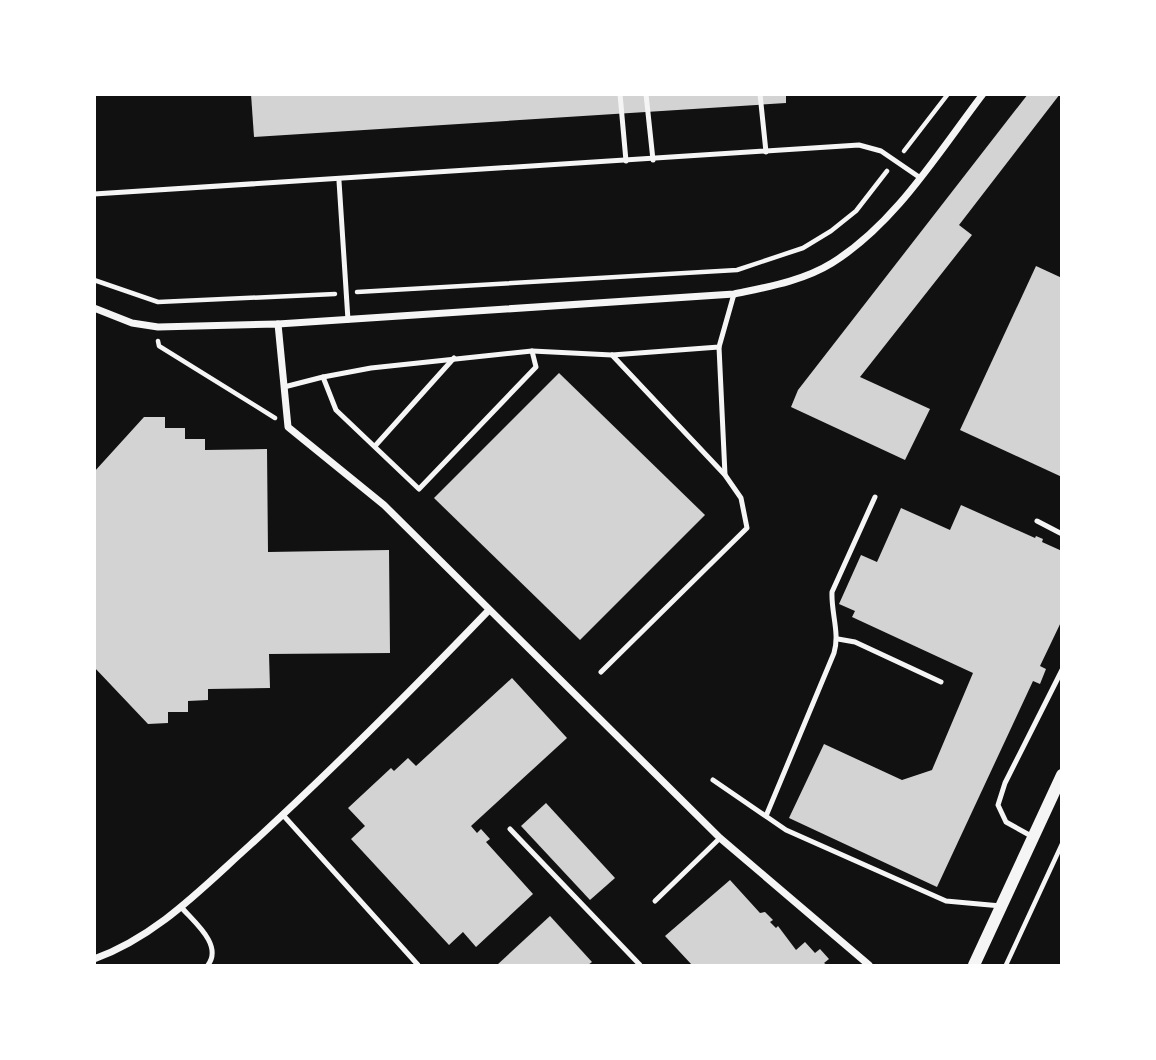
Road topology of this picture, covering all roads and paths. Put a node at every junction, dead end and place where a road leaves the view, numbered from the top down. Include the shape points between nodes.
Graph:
1 (620, 94) edge
2 (646, 94) edge
3 (760, 94) edge
4 (948, 94) edge
5 (983, 94) edge
6 (766, 152) junction
7 (653, 160) junction
8 (626, 161) junction
9 (896, 161) junction
10 (919, 177) junction
11 (339, 181) junction
12 (94, 194) edge
13 (94, 280) edge
14 (347, 293) junction
15 (734, 294) junction
16 (158, 302) junction
17 (94, 308) edge
18 (348, 320) junction
19 (278, 324) junction
20 (158, 327) junction
21 (719, 347) junction
22 (532, 351) junction
23 (612, 355) junction
24 (454, 358) junction
25 (323, 377) junction
26 (284, 387) junction
27 (288, 427) junction
28 (374, 446) junction
29 (725, 475) junction
30 (874, 497) dead end
31 (1037, 522) dead end
32 (1062, 534) edge
33 (489, 610) junction
34 (838, 639) junction
35 (1062, 670) edge
36 (601, 672) dead end
37 (940, 682) dead end
38 (1062, 775) edge
39 (713, 779) dead end
40 (283, 815) junction
41 (766, 816) junction
42 (510, 829) dead end
43 (1033, 837) junction
44 (720, 838) junction
45 (1062, 844) edge
46 (655, 901) dead end
47 (1001, 906) junction
48 (182, 908) junction
49 (94, 959) edge
50 (208, 965) edge
51 (418, 965) edge
52 (640, 965) edge
53 (869, 965) edge
54 (974, 965) edge
55 (1006, 965) edge

1 - 8 lane
2 - 7 lane
3 - 6 lane
4 - 9 path
5 - 10 street
6 - 7 lane
6 - 9 lane via 859,145
7 - 8 lane
8 - 11 lane
9 - 10 lane
9 - 14 path via 856,211 831,231 803,248 737,270
10 - 15 street via 875,228 831,263 781,284
11 - 12 lane
11 - 14 lane
13 - 16 path
14 - 16 path
14 - 18 lane
15 - 18 street
15 - 21 lane
16 - 20 path
17 - 20 street via 132,323
18 - 19 street
19 - 20 street
19 - 26 street
20 - 27 path via 159,346
21 - 23 lane
21 - 29 lane
22 - 23 lane
22 - 24 lane
22 - 28 lane via 536,367 419,489
23 - 29 lane
24 - 25 lane
24 - 28 lane
25 - 26 lane
25 - 28 lane via 335,410
26 - 27 street
27 - 33 street via 384,505
29 - 36 lane via 741,498 747,528
30 - 34 lane via 832,592
31 - 32 lane
33 - 40 street
33 - 44 street
34 - 37 lane via 855,642
34 - 41 lane
35 - 43 lane via 998,805 1006,822
38 - 43 street
39 - 41 lane
40 - 48 street
40 - 51 lane
41 - 47 lane via 786,830 946,901
42 - 52 lane
43 - 47 street
44 - 46 lane
44 - 53 street
45 - 55 path
47 - 54 street
48 - 49 street via 132,942
48 - 50 lane via 211,945

